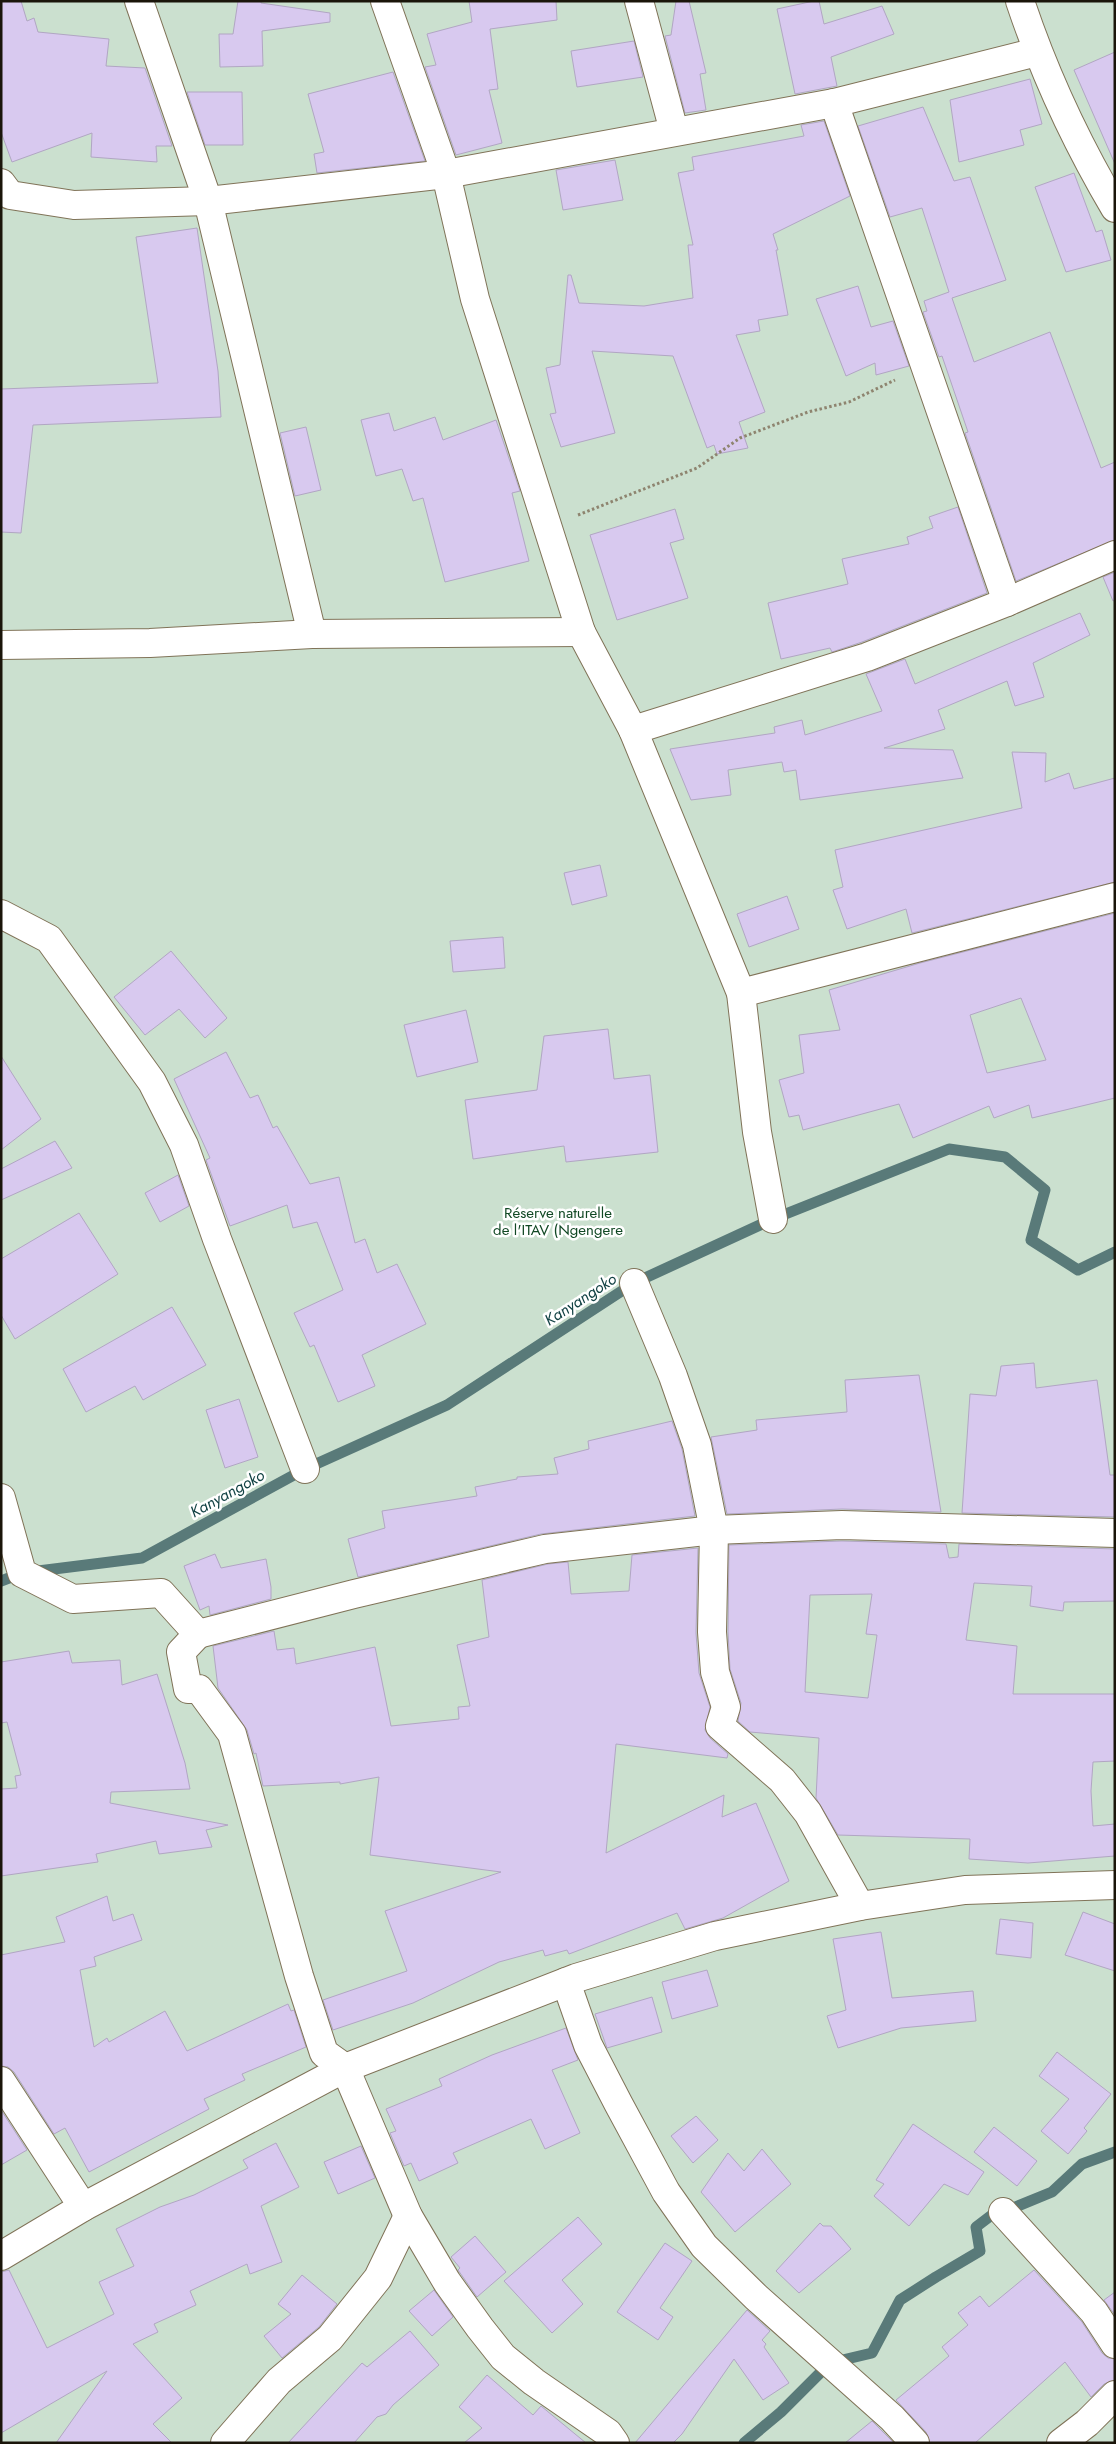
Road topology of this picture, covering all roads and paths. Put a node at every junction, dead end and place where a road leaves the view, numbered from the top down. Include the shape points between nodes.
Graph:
1 (139, 1) edge
2 (384, 1) edge
3 (639, 1) edge
4 (1020, 1) edge
5 (1037, 52) junction
6 (834, 103) junction
7 (674, 131) junction
8 (446, 174) junction
9 (4, 192) edge
10 (208, 201) junction
11 (1115, 208) edge
12 (924, 366) junction
13 (547, 527) junction
14 (1115, 555) edge
15 (1007, 602) junction
16 (581, 632) junction
17 (312, 634) junction
18 (1, 645) edge
19 (633, 730) junction
20 (1115, 897) edge
21 (1, 914) edge
22 (741, 994) junction
23 (774, 1219) dead end
24 (634, 1283) dead end
25 (305, 1468) dead end
26 (1, 1498) edge
27 (714, 1530) junction
28 (1115, 1532) edge
29 (198, 1634) junction
30 (1115, 1886) edge
31 (860, 1906) junction
32 (566, 1982) junction
33 (345, 2068) junction
34 (1, 2081) edge
35 (83, 2207) junction
36 (1003, 2212) dead end
37 (408, 2216) junction
38 (1, 2256) edge
39 (1115, 2344) edge
40 (1115, 2395) edge
41 (225, 2443) edge
42 (615, 2443) edge
43 (915, 2443) edge
44 (1061, 2443) edge

1 - 10 street
2 - 8 street
3 - 7 street
4 - 5 street
5 - 6 street
5 - 11 street via 1085,158
6 - 7 street
6 - 12 street
7 - 8 street
8 - 10 street
8 - 13 street via 475,299
9 - 10 street via 74,205
10 - 17 street
12 - 13 path via 850,402 808,412 740,438 697,468
12 - 15 street
13 - 16 street
14 - 15 street
15 - 19 street via 867,657
16 - 17 street
16 - 19 street
17 - 18 street via 150,643
19 - 22 street
20 - 22 street
21 - 25 street via 48,939 152,1082 184,1145 216,1239
22 - 23 street via 757,1132
24 - 27 street via 673,1376 697,1445
26 - 29 street via 22,1573 73,1599 161,1593
27 - 28 street via 842,1525
27 - 29 street via 545,1549
27 - 31 street via 712,1632 715,1672 726,1707 720,1726 782,1780 808,1813
29 - 33 street via 181,1652 188,1689 200,1689 232,1734 299,1976 324,2053
30 - 31 street via 965,1890
31 - 32 street via 715,1936
32 - 33 street
32 - 43 street via 588,2045 618,2103 666,2192 704,2246 892,2418
33 - 35 street
33 - 37 street
34 - 35 street
35 - 38 street
36 - 39 street via 1094,2312
37 - 41 street via 378,2278 336,2330 279,2381
37 - 42 street via 447,2282 503,2357 608,2433
40 - 44 street

